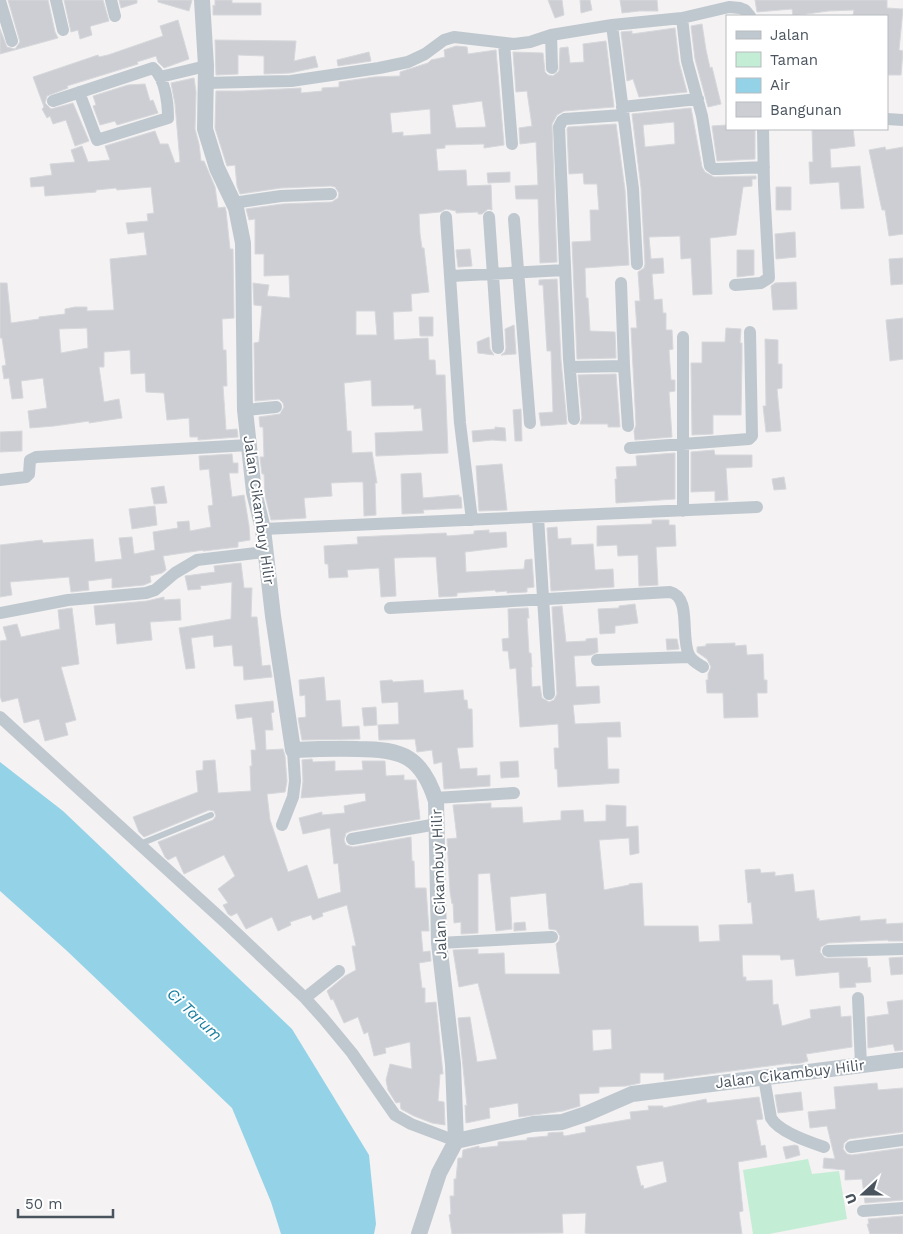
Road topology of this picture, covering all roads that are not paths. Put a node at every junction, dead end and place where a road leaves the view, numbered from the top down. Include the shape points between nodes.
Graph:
1 (0, 0) edge
2 (56, 0) edge
3 (111, 0) edge
4 (202, 0) edge
5 (749, 15) edge
6 (116, 16) dead end
7 (682, 18) junction
8 (612, 25) junction
9 (3, 26) edge
10 (63, 30) dead end
11 (551, 35) junction
12 (12, 41) dead end
13 (504, 43) junction
14 (206, 66) junction
15 (552, 68) dead end
16 (160, 77) junction
17 (205, 83) junction
18 (79, 92) junction
19 (698, 99) junction
20 (53, 101) dead end
21 (623, 111) junction
22 (888, 119) edge
23 (903, 120) edge
24 (764, 130) edge
25 (512, 144) dead end
26 (764, 167) junction
27 (331, 194) dead end
28 (233, 203) junction
29 (446, 217) dead end
30 (489, 217) dead end
31 (514, 219) dead end
32 (638, 264) dead end
33 (565, 270) junction
34 (518, 273) junction
35 (492, 274) junction
36 (451, 276) junction
37 (621, 282) dead end
38 (735, 285) dead end
39 (750, 332) dead end
40 (683, 337) dead end
41 (498, 348) dead end
42 (624, 366) junction
43 (570, 367) junction
44 (276, 407) dead end
45 (245, 410) junction
46 (574, 419) dead end
47 (530, 423) dead end
48 (628, 426) dead end
49 (684, 444) junction
50 (249, 445) junction
51 (630, 448) dead end
52 (0, 480) edge
53 (757, 507) dead end
54 (684, 510) junction
55 (538, 517) junction
56 (472, 520) junction
57 (263, 529) junction
58 (265, 552) junction
59 (544, 600) junction
60 (390, 608) dead end
61 (0, 613) edge
62 (690, 657) junction
63 (597, 660) dead end
64 (703, 667) dead end
65 (549, 694) dead end
66 (0, 717) edge
67 (293, 750) junction
68 (514, 793) dead end
69 (435, 798) junction
70 (211, 815) dead end
71 (437, 824) junction
72 (282, 825) dead end
73 (352, 839) dead end
74 (140, 844) junction
75 (552, 937) dead end
76 (439, 943) junction
77 (903, 949) edge
78 (828, 951) dead end
79 (339, 971) dead end
80 (305, 998) junction
81 (858, 998) dead end
82 (903, 1060) edge
83 (861, 1065) junction
84 (764, 1078) junction
85 (903, 1140) edge
86 (456, 1141) junction
87 (824, 1147) dead end
88 (851, 1147) dead end
89 (903, 1208) edge
90 (863, 1211) dead end
91 (420, 1234) edge

1 - 9 street
2 - 10 street
3 - 6 street
4 - 14 street, Jalan Cikambuy Hilir
5 - 7 street via 740,8 729,8
7 - 8 street
7 - 19 street via 687,61
8 - 11 street
8 - 21 street
9 - 12 street
11 - 13 street via 523,43
11 - 15 street
13 - 17 street via 454,37 408,62 361,71 279,82
13 - 25 street
14 - 16 street
14 - 17 street, Jalan Cikambuy Hilir
16 - 18 street via 150,69
16 - 18 street via 168,105 166,123 97,140
17 - 28 street, Jalan Cikambuy Hilir via 205,129 217,168
18 - 20 street
19 - 21 street
19 - 26 street via 710,166 719,169
21 - 32 street
21 - 33 street via 565,119 559,124
22 - 23 street
24 - 26 street
26 - 38 street via 769,278 761,283
27 - 28 street via 281,196
28 - 45 street, Jalan Cikambuy Hilir via 241,228 244,255
29 - 36 street
30 - 35 street
31 - 34 street
33 - 34 street
33 - 43 street
34 - 35 street
34 - 47 street
35 - 36 street
35 - 41 street
36 - 56 street via 460,423
37 - 42 street
39 - 49 street via 752,436 746,440
40 - 49 street
42 - 43 street
42 - 48 street
43 - 46 street
44 - 45 street
45 - 50 street, Jalan Cikambuy Hilir
49 - 51 street
49 - 54 street
50 - 52 street via 36,457 30,460 26,477
50 - 57 street, Jalan Cikambuy Hilir via 254,492
53 - 54 street
54 - 55 street
55 - 56 street
55 - 59 street
56 - 57 street
57 - 58 street, Jalan Cikambuy Hilir
58 - 61 street via 196,560 146,593 68,600
58 - 67 street, Jalan Cikambuy Hilir
59 - 60 street
59 - 62 street via 675,593 682,603
59 - 65 street
62 - 63 street
62 - 64 street
66 - 74 street
67 - 69 street, Jalan Cikambuy Hilir via 381,749 398,753 421,770 430,782
67 - 72 street via 293,797
68 - 69 street
69 - 71 street, Jalan Cikambuy Hilir
70 - 74 lane
71 - 73 street
71 - 76 street, Jalan Cikambuy Hilir
74 - 80 street
75 - 76 street
76 - 86 street, Jalan Cikambuy Hilir via 456,1096
77 - 78 street
79 - 80 street
80 - 86 street via 352,1053 395,1115
81 - 83 street
82 - 83 street, Jalan Cikambuy Hilir
83 - 84 street, Jalan Cikambuy Hilir
84 - 86 street, Jalan Cikambuy Hilir via 632,1094 562,1122 533,1124
84 - 87 street via 774,1124
85 - 88 street
86 - 91 street via 439,1173
89 - 90 street

